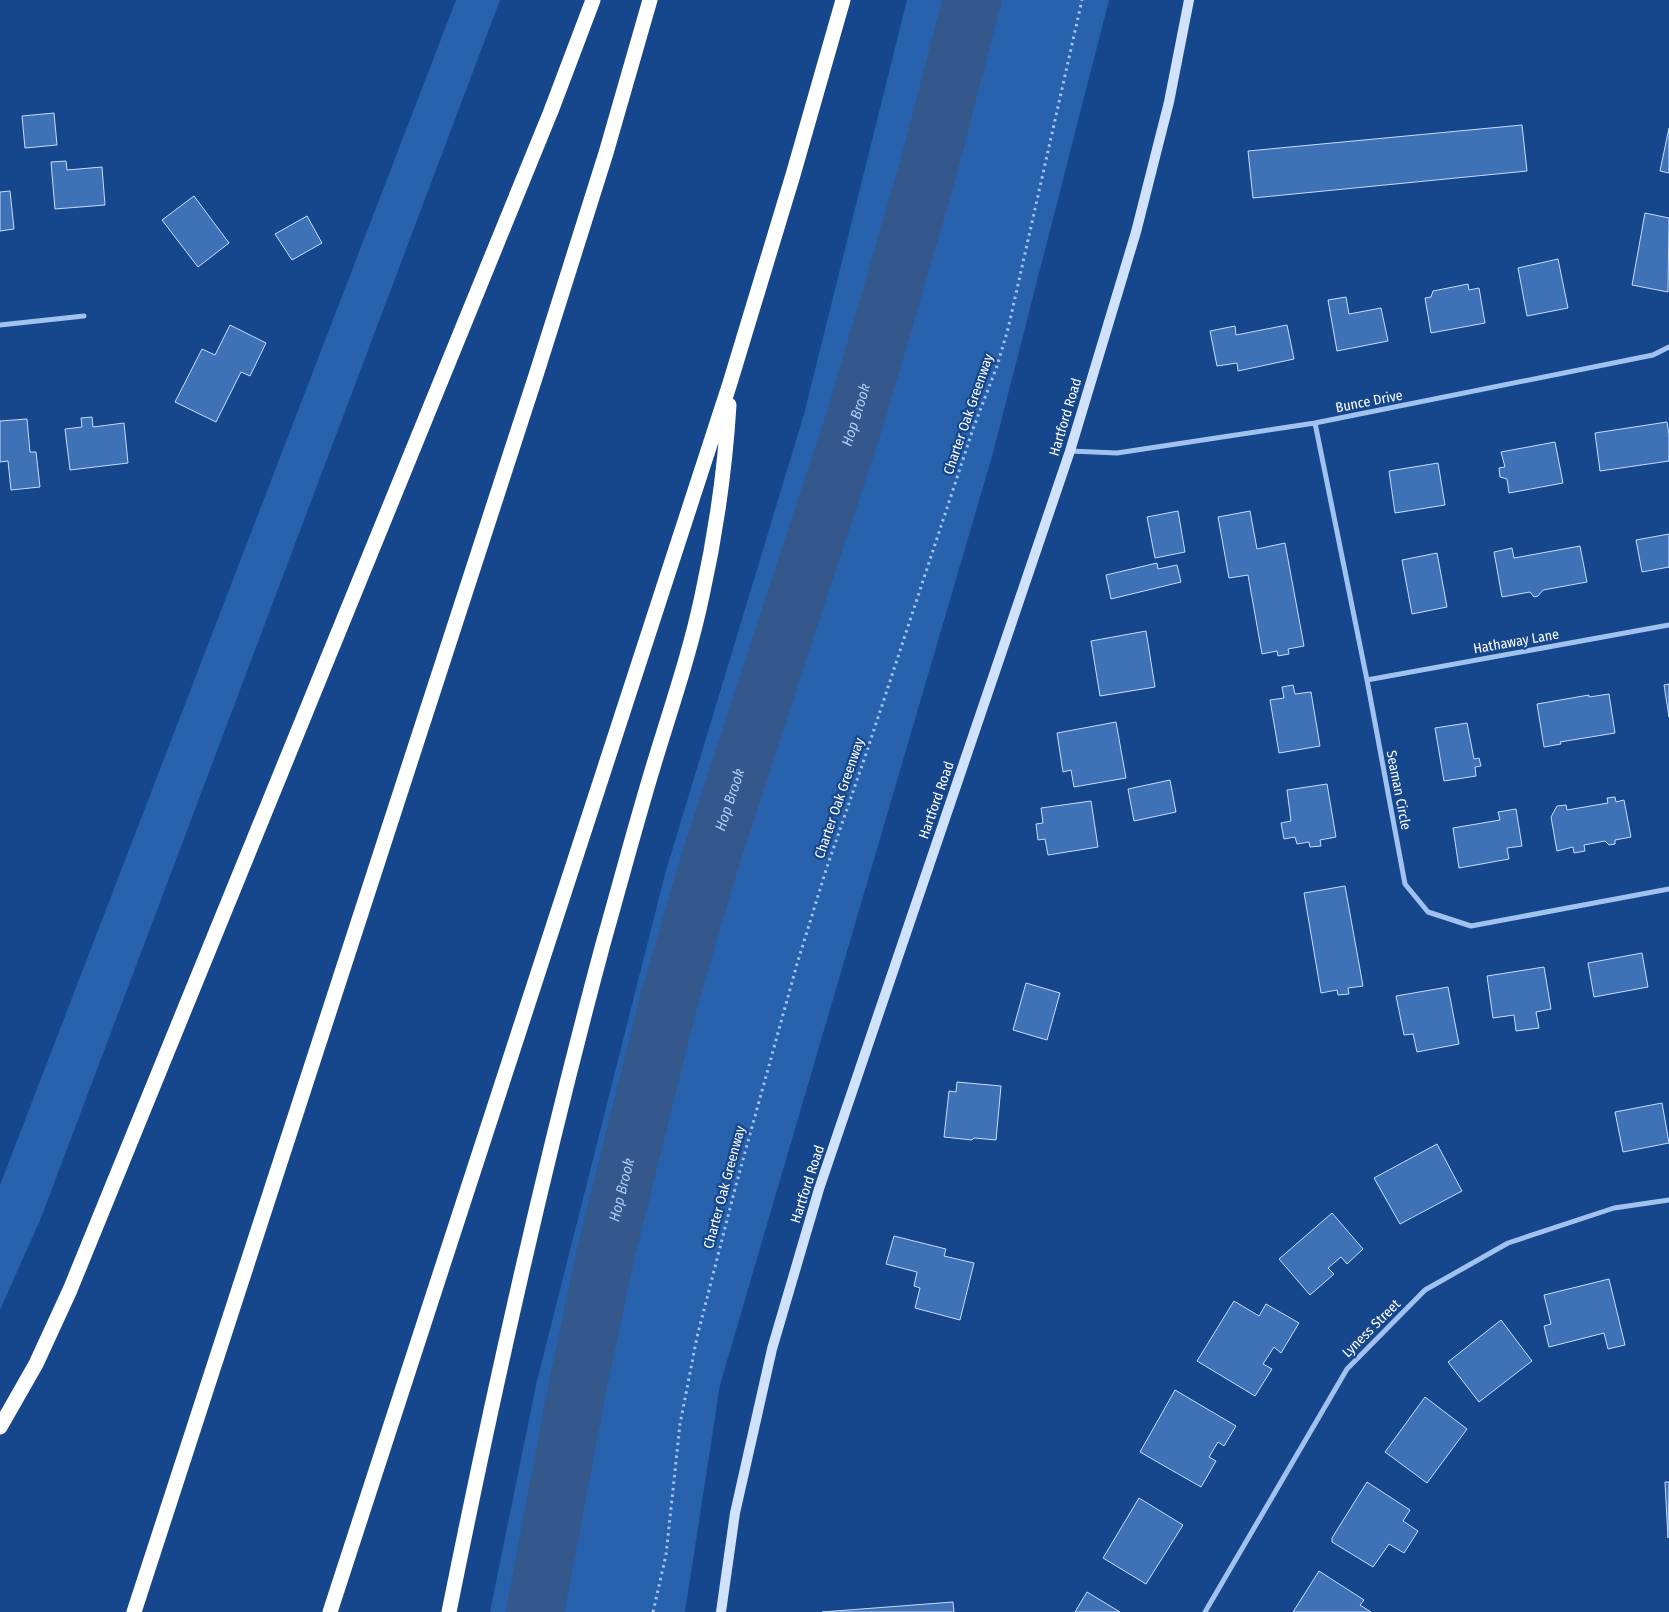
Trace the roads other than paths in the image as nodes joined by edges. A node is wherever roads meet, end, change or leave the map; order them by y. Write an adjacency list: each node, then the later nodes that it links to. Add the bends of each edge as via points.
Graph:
1 (593, 0): 15 (highway, via 544,129 70,1290 36,1364)
2 (650, 0): 16 (highway, via 534,382)
3 (843, 0): 8 (highway)
4 (1189, 0): 10 (main road, Hartford Road, via 1169,102 1136,232)
5 (84, 316): 6 (street)
6 (0, 325)
7 (1669, 347): 9 (street, Bunce Drive, via 1653,355)
8 (730, 383): 17 (highway); 18 (highway, via 721,489 702,596 556,1123)
9 (1315, 423): 10 (street, Bunce Drive, via 1117,453); 12 (street, Seaman Circle)
10 (1070, 451): 19 (main road, Hartford Road, via 818,1189 772,1349 735,1513)
11 (1669, 625): 12 (street, Hathaway Lane)
12 (1367, 680): 13 (street, Seaman Circle, via 1405,884 1428,912 1471,926)
13 (1669, 888)
14 (1669, 1200): 20 (street, Lyness Street, via 1614,1208 1508,1244 1425,1290 1347,1369)
15 (0, 1427)
16 (134, 1612)
17 (330, 1612)
18 (449, 1612)
19 (721, 1612)
20 (1205, 1612)

